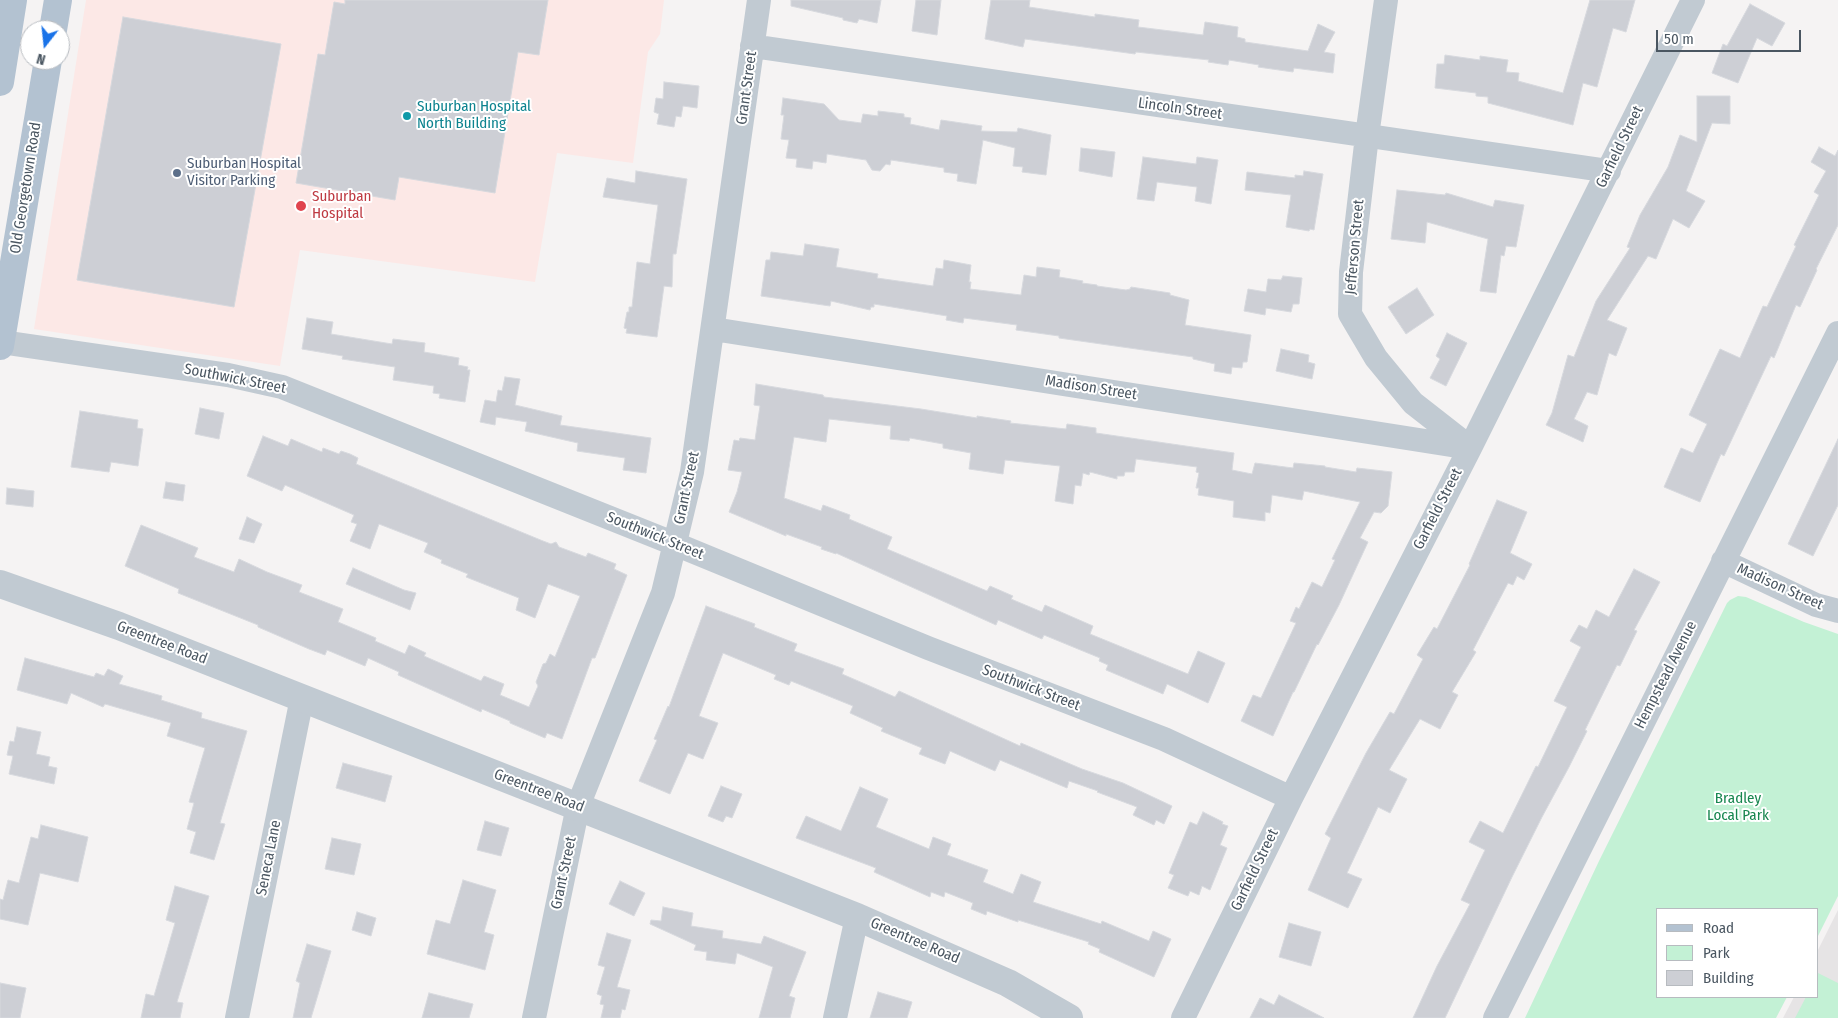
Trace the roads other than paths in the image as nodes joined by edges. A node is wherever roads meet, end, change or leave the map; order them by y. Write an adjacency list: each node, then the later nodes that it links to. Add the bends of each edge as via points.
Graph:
1 (13, 0): 9 (main road)
2 (58, 0): 6 (main road)
3 (759, 0): 7 (street, Grant Street)
4 (1386, 0): 10 (street, Jefferson Street)
5 (1693, 0): 11 (street, Garfield Street)
6 (55, 20)
7 (752, 46): 10 (street, Lincoln Street); 12 (street, Grant Street)
8 (46, 70): 14 (main road, Old Georgetown Road)
9 (0, 82)
10 (1367, 136): 11 (street, Lincoln Street); 16 (street, Jefferson Street, via 1351,272 1350,314 1376,358 1413,403)
11 (1609, 171): 16 (street, Garfield Street)
12 (713, 329): 16 (street, Madison Street); 17 (street, Grant Street, via 692,472)
13 (1838, 333): 18 (street, Hempstead Avenue)
14 (1, 342): 15 (main road, Old Georgetown Road); 17 (street, Southwick Street, via 228,375 282,387)
15 (0, 346)
16 (1470, 448): 22 (street, Garfield Street)
17 (675, 544): 22 (street, Southwick Street, via 928,648 1164,739); 23 (street, Grant Street, via 663,593)
18 (1723, 561): 20 (street, Madison Street, via 1816,605); 30 (street, Hempstead Avenue)
19 (0, 584): 21 (street, Greentree Road, via 119,626)
20 (1838, 611)
21 (302, 698): 23 (street, Greentree Road); 25 (street, Seneca Lane)
22 (1291, 798): 29 (street, Garfield Street)
23 (578, 806): 24 (street, Greentree Road); 26 (street, Grant Street)
24 (857, 917): 27 (street); 28 (street, Greentree Road, via 1008,982)
25 (237, 1018)
26 (534, 1018)
27 (835, 1018)
28 (1069, 1018)
29 (1183, 1018)
30 (1495, 1018)

